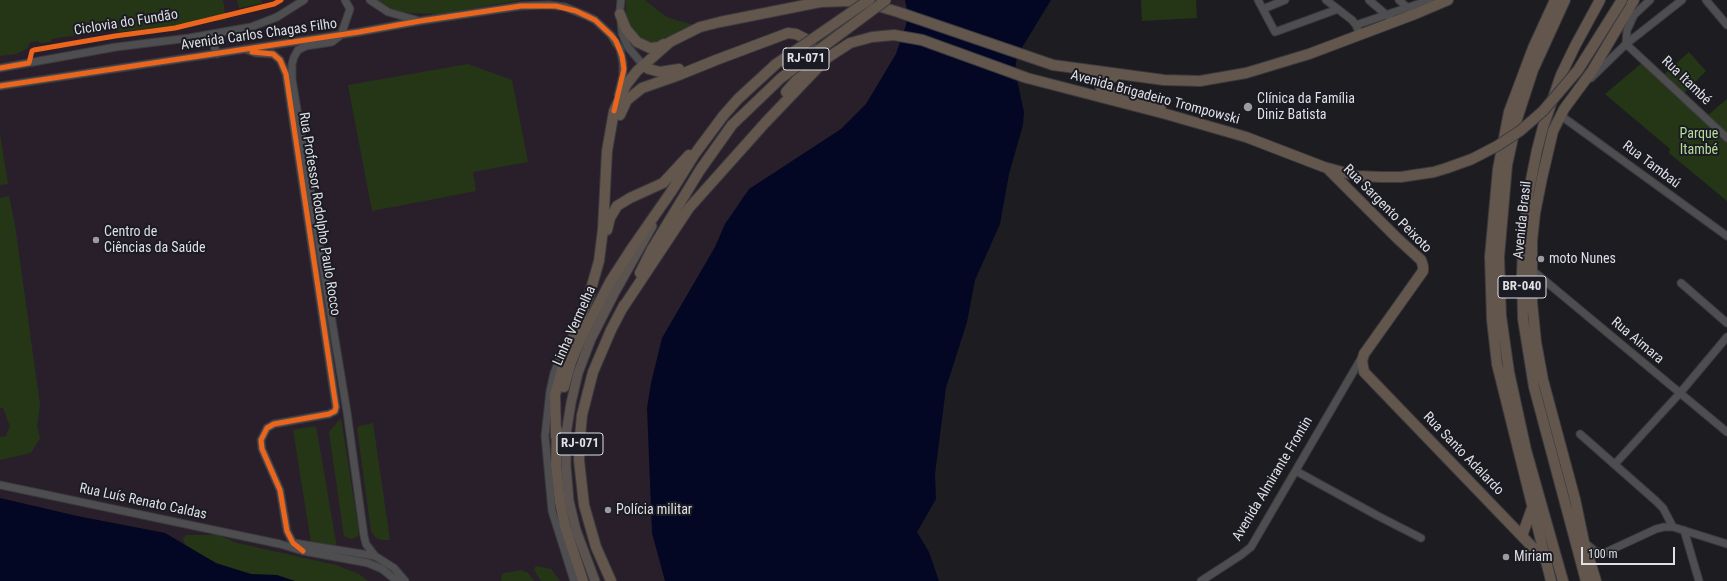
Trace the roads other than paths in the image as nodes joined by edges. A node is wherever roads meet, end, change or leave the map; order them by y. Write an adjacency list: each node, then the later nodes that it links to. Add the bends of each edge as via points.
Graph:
1 (304, 0): 36 (street, Avenida Carlos Chagas Filho, via 264,23)
2 (345, 0): 37 (street, via 350,8)
3 (370, 0): 31 (street, via 388,12)
4 (539, 0): 24 (street, Avenida Carlos Chagas Filho)
5 (621, 0): 28 (street)
6 (869, 0): 53 (highway, Linha Vermelha / RJ-071, bridge, via 776,64 738,99)
7 (886, 0): 63 (highway, RJ-071, bridge, via 781,78 732,125 700,170 652,249)
8 (1258, 0): 25 (street)
9 (1285, 0): 25 (street)
10 (1326, 0): 26 (street)
11 (1370, 0): 30 (street)
12 (1399, 0): 27 (street)
13 (1448, 0): 27 (highway, Avenida Brigadeiro Trompowski)
14 (1550, 0): 32 (highway)
15 (1555, 0): 32 (highway, Avenida Brasil)
16 (1565, 0): 75 (highway, Avenida Brasil / BR-040, via 1533,70 1518,119 1507,165 1499,257 1504,342)
17 (1600, 0): 98 (highway, Avenida Brasil / BR-040, via 1562,75 1542,132 1528,195 1522,275 1523,319 1534,386)
18 (1622, 0): 56 (highway, Avenida Brigadeiro Trompowski, bridge, via 1578,70 1543,111 1497,146 1472,159 1422,174 1357,176)
19 (1634, 0): 48 (highway, Avenida Brasil)
20 (1650, 0): 29 (street)
21 (1682, 0): 35 (street)
22 (1706, 0): 34 (street)
23 (1427, 1): 27 (street)
24 (521, 6): 31 (street, Avenida Carlos Chagas Filho); 49 (street, Avenida Carlos Chagas Filho, via 565,7 595,20 611,34 620,49 624,69)
25 (1263, 9): 26 (street, via 1275,32)
26 (1338, 9): 33 (street)
27 (1412, 11): 30 (highway, Avenida Brigadeiro Trompowski)
28 (620, 14): 39 (highway, via 629,34 642,45 654,48); 44 (street, via 622,33 634,55)
29 (1632, 17): 35 (street, via 1633,28); 40 (street, via 1627,30)
30 (1390, 18): 33 (street); 38 (highway, Avenida Brigadeiro Trompowski)
31 (420, 21): 37 (street, Avenida Carlos Chagas Filho)
32 (1543, 24): 77 (highway, Avenida Brasil, via 1509,112 1498,169 1490,257 1492,320 1497,364)
33 (1356, 25): 38 (street)
34 (1727, 25)
35 (1643, 30): 40 (street)
36 (217, 34): 42 (street, via 214,46); 45 (street, Avenida Carlos Chagas Filho, via 116,47)
37 (341, 35): 41 (street, Avenida Carlos Chagas Filho); 87 (street, Rua Professor Rodolpho Paulo Rocco, via 332,42 306,46 298,50 292,64 292,79 347,412 364,536 366,544)
38 (1360, 35): 46 (highway, Avenida Brigadeiro Trompowski, via 1296,58 1232,76 1200,81)
39 (670, 42): 44 (highway, Avenida Brigadeiro Trompowski); 46 (highway, Avenida Brigadeiro Trompowski, via 710,24 820,2 851,1 898,12 1044,63)
40 (1626, 44): 48 (street); 54 (street, Rua Itambé)
41 (244, 49): 42 (street, Avenida Carlos Chagas Filho); 83 (street, Rua Professor Rodolpho Paulo Rocco, via 273,54 284,67 335,411 274,424 267,428 262,436 262,449 280,490 287,531)
42 (217, 54): 47 (street, Avenida Carlos Chagas Filho)
43 (716, 60): 44 (highway, via 664,73 655,72); 51 (highway, via 788,33 801,36 810,43 813,51 810,62); 55 (highway, via 637,91 624,105)
44 (643, 65): 49 (highway, Avenida Brigadeiro Trompowski, via 626,85)
45 (0, 68)
46 (1138, 76): 52 (highway, via 1105,78 1100,81 1100,86 1104,91 1184,113)
47 (0, 86)
48 (1577, 91): 50 (highway, Avenida Brasil)
49 (614, 111): 55 (highway, Avenida Brigadeiro Trompowski)
50 (1560, 115): 58 (street, Rua Tambaú); 60 (highway, Avenida Brasil, via 1547,152 1536,206)
51 (765, 123): 52 (highway, Avenida Brigadeiro Trompowski, via 827,58 856,41 884,35 907,37 1027,78); 63 (highway, via 689,208)
52 (1200, 124): 56 (highway, Avenida Brigadeiro Trompowski, via 1252,139)
53 (706, 136): 57 (highway, Linha Vermelha / RJ-071); 59 (highway, via 663,183 617,206 610,218)
54 (1727, 138)
55 (609, 141): 59 (highway, Avenida Brigadeiro Trompowski)
56 (1327, 168): 61 (highway, Rua Sargento Peixoto, via 1421,260)
57 (671, 192): 72 (highway, Linha Vermelha / RJ-071, via 632,248 590,318 571,362 561,402); 93 (main road, Linha Vermelha, via 594,332 578,373 571,403 566,441 568,490 576,530)
58 (1727, 236)
59 (599, 261): 64 (highway, Avenida Brigadeiro Trompowski)
60 (1532, 270): 69 (street, Rua Aimara); 82 (highway, Avenida Brasil, via 1534,318 1544,380)
61 (1423, 271): 67 (highway, Avenida Almirante Frontin)
62 (1681, 283): 65 (street)
63 (622, 309): 94 (highway, RJ-071, via 601,350 586,392 579,452 580,482 589,525)
64 (581, 313): 72 (highway, via 556,395); 91 (street, Avenida Brigadeiro Trompowski, via 554,373 545,436 552,511)
65 (1727, 323)
66 (1727, 337): 69 (street)
67 (1363, 365): 68 (street, Avenida Almirante Frontin); 68 (street); 80 (highway, Rua Santo Adalardo)
68 (1353, 374): 74 (street, Avenida Almirante Frontin)
69 (1680, 393): 70 (street, Rua Aimara); 73 (street)
70 (1727, 432)
71 (1580, 434): 73 (street)
72 (556, 439): 92 (highway, Linha Vermelha / RJ-071, via 557,478 562,514)
73 (1615, 464): 78 (street, via 1663,508)
74 (1296, 471): 81 (street); 95 (street, Avenida Almirante Frontin, via 1251,547)
75 (1535, 482): 88 (highway); 97 (highway, Avenida Brasil / BR-040)
76 (0, 485): 84 (street, Rua Luís Renato Caldas)
77 (1532, 508): 80 (highway); 88 (highway, Avenida Brasil)
78 (1673, 527): 79 (street); 82 (street, via 1656,529 1602,554)
79 (1684, 530): 85 (street); 100 (street)
80 (1522, 536): 88 (highway, Rua Santo Adalardo)
81 (1421, 538)
82 (1584, 542): 99 (highway, Avenida Brasil)
83 (293, 543): 84 (street, Rua Luís Renato Caldas); 86 (street); 87 (street, Rua Luís Renato Caldas)
84 (280, 544): 86 (street, Rua Luís Renato Caldas)
85 (1727, 544)
86 (303, 552): 89 (street, Rua Luís Renato Caldas, via 376,566)
87 (375, 556): 90 (street, via 394,568)
88 (1546, 561): 96 (highway, Avenida Brasil)
89 (397, 581)
90 (405, 581)
91 (574, 581)
92 (583, 581)
93 (595, 581)
94 (611, 581)
95 (1200, 581)
96 (1551, 581)
97 (1563, 581)
98 (1586, 581)
99 (1596, 581)
100 (1699, 581)

